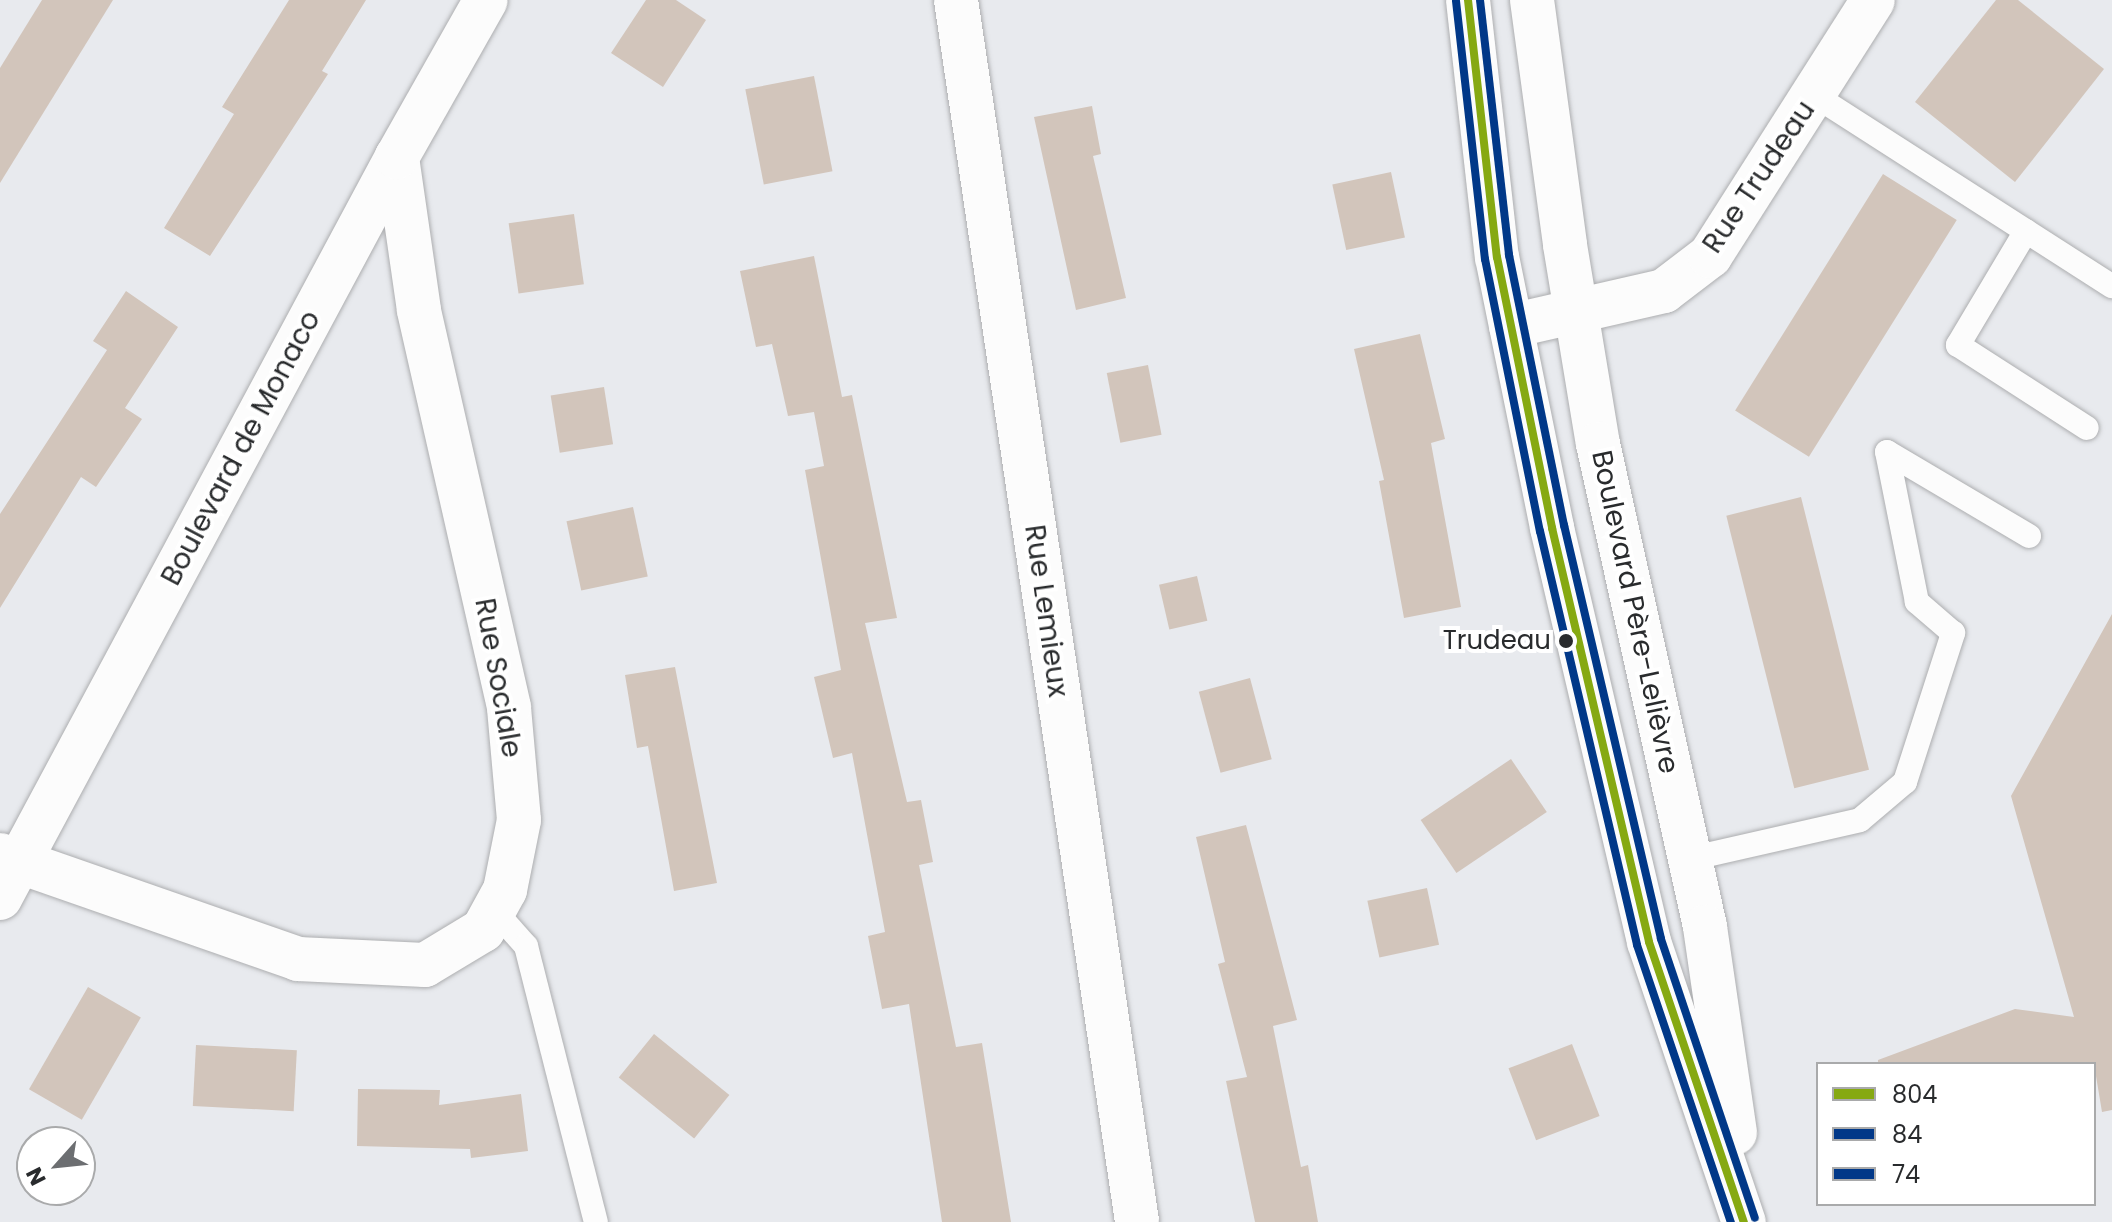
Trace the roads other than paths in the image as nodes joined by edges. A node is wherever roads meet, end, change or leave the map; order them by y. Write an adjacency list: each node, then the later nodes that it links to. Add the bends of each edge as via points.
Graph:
1 (486, 0): 7 (street, Boulevard de Monaco)
2 (956, 0): 18 (street, Rue Lemieux)
3 (1468, 0): 11 (street, Boulevard Père-Lelièvre, via 1497,257)
4 (1532, 0): 10 (street, Boulevard Père-Lelièvre)
5 (1873, 0): 6 (street, Rue Trudeau)
6 (1814, 95): 8 (lane); 10 (street, Rue Trudeau, via 1710,256 1664,291)
7 (397, 157): 15 (street, Boulevard de Monaco); 16 (street, Rue Sociale, via 419,310 509,707 519,820 505,890)
8 (2026, 231): 9 (lane); 12 (lane, via 1958,345)
9 (2112, 286)
10 (1576, 313): 11 (street, Rue Trudeau); 14 (street, Boulevard Père-Lelièvre, via 1598,444)
11 (1511, 326): 19 (street, Boulevard Père-Lelièvre, via 1649,942)
12 (2087, 428)
13 (2029, 536): 14 (lane, via 1887,452 1917,602 1953,633 1905,782 1860,820)
14 (1689, 859): 19 (street, Boulevard Père-Lelièvre, via 1705,927)
15 (6, 873): 16 (street, Rue Sociale, via 298,959 425,965 483,930)
16 (494, 910): 17 (lane, via 526,946)
17 (596, 1222)
18 (1137, 1222)
19 (1746, 1222)

